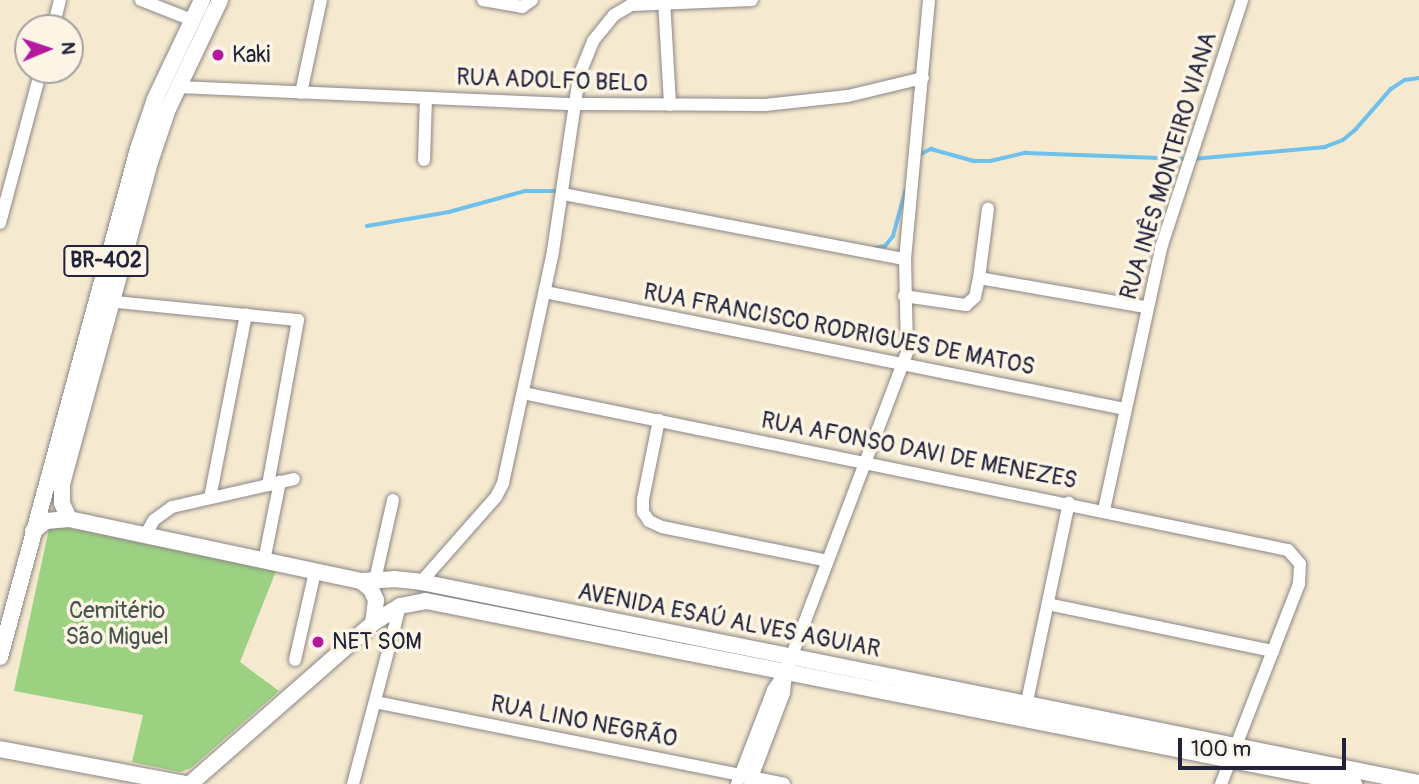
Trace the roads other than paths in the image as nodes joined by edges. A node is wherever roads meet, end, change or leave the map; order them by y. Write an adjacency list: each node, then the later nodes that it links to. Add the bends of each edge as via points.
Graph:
1 (141, 0): 11 (street)
2 (202, 0): 11 (main road, BR-402)
3 (220, 0): 14 (main road, BR-402)
4 (321, 0): 15 (street)
5 (483, 0): 10 (street)
6 (752, 0): 9 (street)
7 (929, 0): 12 (street)
8 (1242, 0): 29 (street, RUA INÊS MONTEIRO VIANA, via 1186,167)
9 (664, 1): 17 (street, via 631,5 606,22 587,51); 18 (street)
10 (529, 3)
11 (192, 20): 20 (main road, BR-402, via 146,121)
12 (923, 78): 18 (street, RUA ADOLFO BELO, via 794,104); 24 (street)
13 (37, 84): 23 (street)
14 (178, 87): 15 (street, RUA ADOLFO BELO); 20 (main road, BR-402)
15 (301, 93): 16 (street, RUA ADOLFO BELO)
16 (426, 98): 17 (street, RUA ADOLFO BELO); 19 (street)
17 (574, 104): 18 (street, RUA ADOLFO BELO); 21 (street)
18 (670, 105)
19 (424, 160)
20 (136, 181): 28 (main road, BR-402)
21 (564, 194): 24 (street); 26 (street)
22 (988, 209): 25 (street)
23 (0, 223)
24 (905, 260): 27 (street)
25 (979, 278): 27 (street, via 975,297 966,305); 29 (street)
26 (545, 292): 31 (street, RUA FRANCISCO RODRIGUES DE MATOS); 32 (street)
27 (904, 296): 31 (street, via 909,336)
28 (103, 301): 30 (street); 42 (main road, BR-402, via 62,484 62,503); 43 (main road, BR-402)
29 (1146, 307): 33 (street, RUA INÊS MONTEIRO VIANA)
30 (246, 315): 37 (street, via 298,320); 38 (street)
31 (903, 366): 33 (street, RUA FRANCISCO RODRIGUES DE MATOS); 35 (street)
32 (523, 393): 34 (street, RUA AFONSO DAVI DE MENEZES); 49 (street, via 509,465 496,497)
33 (1125, 409): 41 (street, RUA INÊS MONTEIRO VIANA)
34 (659, 420): 35 (street, RUA AFONSO DAVI DE MENEZES); 46 (street, via 643,499 643,512 649,520 657,526)
35 (866, 462): 40 (street, RUA AFONSO DAVI DE MENEZES); 46 (street)
36 (294, 479): 37 (street)
37 (274, 484): 38 (street); 45 (street)
38 (210, 498): 44 (street, via 165,511 153,520)
39 (393, 500): 48 (street)
40 (1069, 503): 41 (street, RUA AFONSO DAVI DE MENEZES); 50 (street)
41 (1104, 510): 55 (street, RUA AFONSO DAVI DE MENEZES, via 1280,547 1294,554 1300,564 1299,584)
42 (69, 519): 43 (main road, AVENIDA ESAÚ ALVES AGUIAR, via 46,521); 44 (main road, AVENIDA ESAÚ ALVES AGUIAR)
43 (33, 531): 52 (main road, BR-402)
44 (145, 536): 45 (main road, AVENIDA ESAÚ ALVES AGUIAR)
45 (264, 561): 47 (main road, AVENIDA ESAÚ ALVES AGUIAR)
46 (828, 561): 58 (street)
47 (314, 572): 48 (main road, AVENIDA ESAÚ ALVES AGUIAR); 57 (street)
48 (368, 581): 49 (main road, AVENIDA ESAÚ ALVES AGUIAR); 53 (main road, via 376,600)
49 (421, 582): 51 (main road); 54 (main road, AVENIDA ESAÚ ALVES AGUIAR)
50 (1048, 604): 55 (street); 60 (street)
51 (400, 606): 53 (main road, AVENIDA ESAÚ ALVES AGUIAR); 54 (main road, AVENIDA ESAÚ ALVES AGUIAR, via 434,601); 59 (street)
52 (4, 623): 56 (main road, BR-402)
53 (373, 623): 66 (main road, AVENIDA ESAÚ ALVES AGUIAR)
54 (605, 627): 58 (main road, AVENIDA ESAÚ ALVES AGUIAR)
55 (1273, 651): 62 (street)
56 (0, 657)
57 (295, 660)
58 (789, 664): 60 (main road, AVENIDA ESAÚ ALVES AGUIAR); 64 (street, via 773,690)
59 (375, 702): 64 (street, RUA LINO NEGRÃO); 67 (street)
60 (1024, 711): 62 (main road, AVENIDA ESAÚ ALVES AGUIAR)
61 (0, 749): 63 (main road)
62 (1233, 753): 65 (main road, AVENIDA ESAÚ ALVES AGUIAR); 69 (street); 70 (main road, AVENIDA ESAÚ ALVES AGUIAR)
63 (141, 780): 66 (main road)
64 (745, 780): 68 (street, RUA LINO NEGRÃO)
65 (1419, 783)
66 (187, 784)
67 (354, 784)
68 (784, 784)
69 (1221, 784)
70 (1354, 784)

